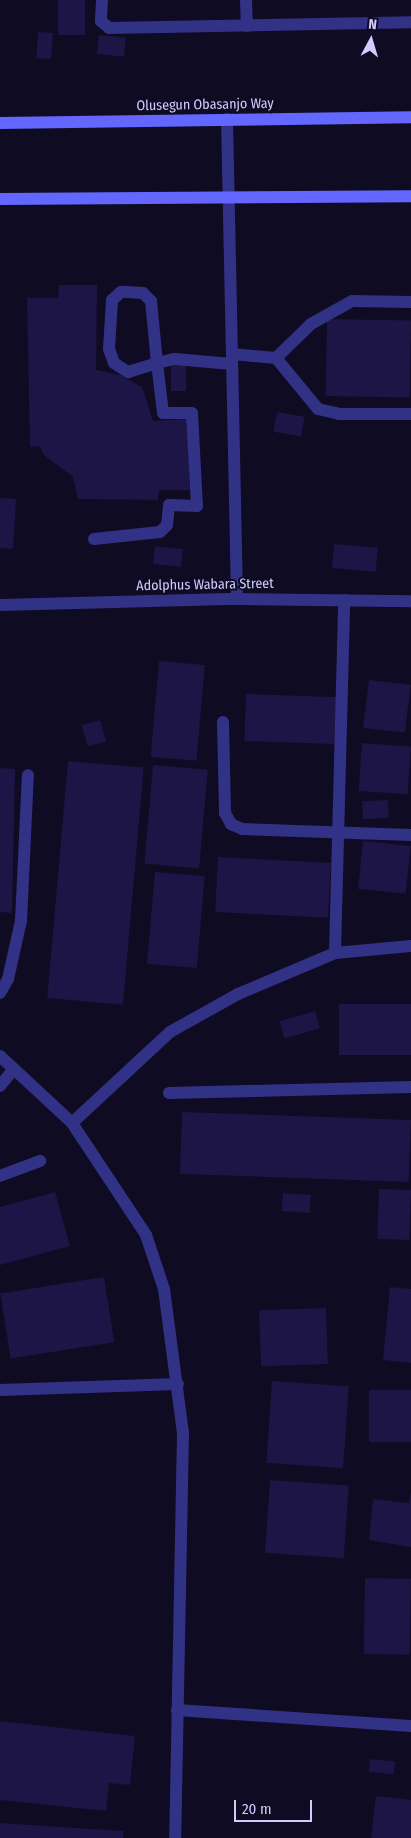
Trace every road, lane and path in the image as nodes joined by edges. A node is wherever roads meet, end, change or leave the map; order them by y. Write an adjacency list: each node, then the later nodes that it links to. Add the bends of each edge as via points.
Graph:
1 (102, 0): 4 (street, via 101,21 109,28)
2 (246, 0): 4 (street)
3 (411, 22): 4 (street)
4 (247, 26)
5 (411, 117): 6 (main road, Olusegun Obasanjo Way)
6 (227, 119): 7 (main road, Olusegun Obasanjo Way); 8 (street)
7 (0, 123)
8 (230, 195): 9 (main road); 10 (main road); 13 (street)
9 (411, 196)
10 (0, 199)
11 (411, 302): 12 (street, via 352,301 311,324)
12 (276, 358): 13 (street); 15 (street, via 318,408 339,414)
13 (232, 359): 14 (street, via 175,359); 17 (street)
14 (157, 363): 14 (street, via 128,372 114,362 109,349 116,295 149,296); 16 (street, via 163,413 192,413 197,506 169,505 167,524 160,532)
15 (411, 414)
16 (94, 539)
17 (237, 599): 18 (street, Adolphus Wabara Street); 20 (street, Adolphus Wabara Street)
18 (344, 600): 19 (street, Adolphus Wabara Street); 23 (street)
19 (411, 601)
20 (0, 605)
21 (223, 722): 23 (street, via 225,813 231,824 242,829)
22 (28, 775): 27 (street, via 21,921 8,979)
23 (338, 833): 24 (street); 26 (street)
24 (411, 835)
25 (411, 946): 26 (street)
26 (335, 954): 33 (street, via 238,994 170,1032)
27 (0, 993)
28 (0, 1056): 29 (street)
29 (14, 1069): 30 (street); 33 (street)
30 (0, 1086)
31 (411, 1087): 32 (street)
32 (169, 1093)
33 (72, 1123): 36 (street, via 146,1235 164,1289)
34 (40, 1161): 35 (street)
35 (0, 1176)
36 (178, 1384): 37 (street); 38 (street, via 183,1433)
37 (0, 1390)
38 (177, 1710): 39 (street); 40 (street)
39 (411, 1726)
40 (174, 1838)

